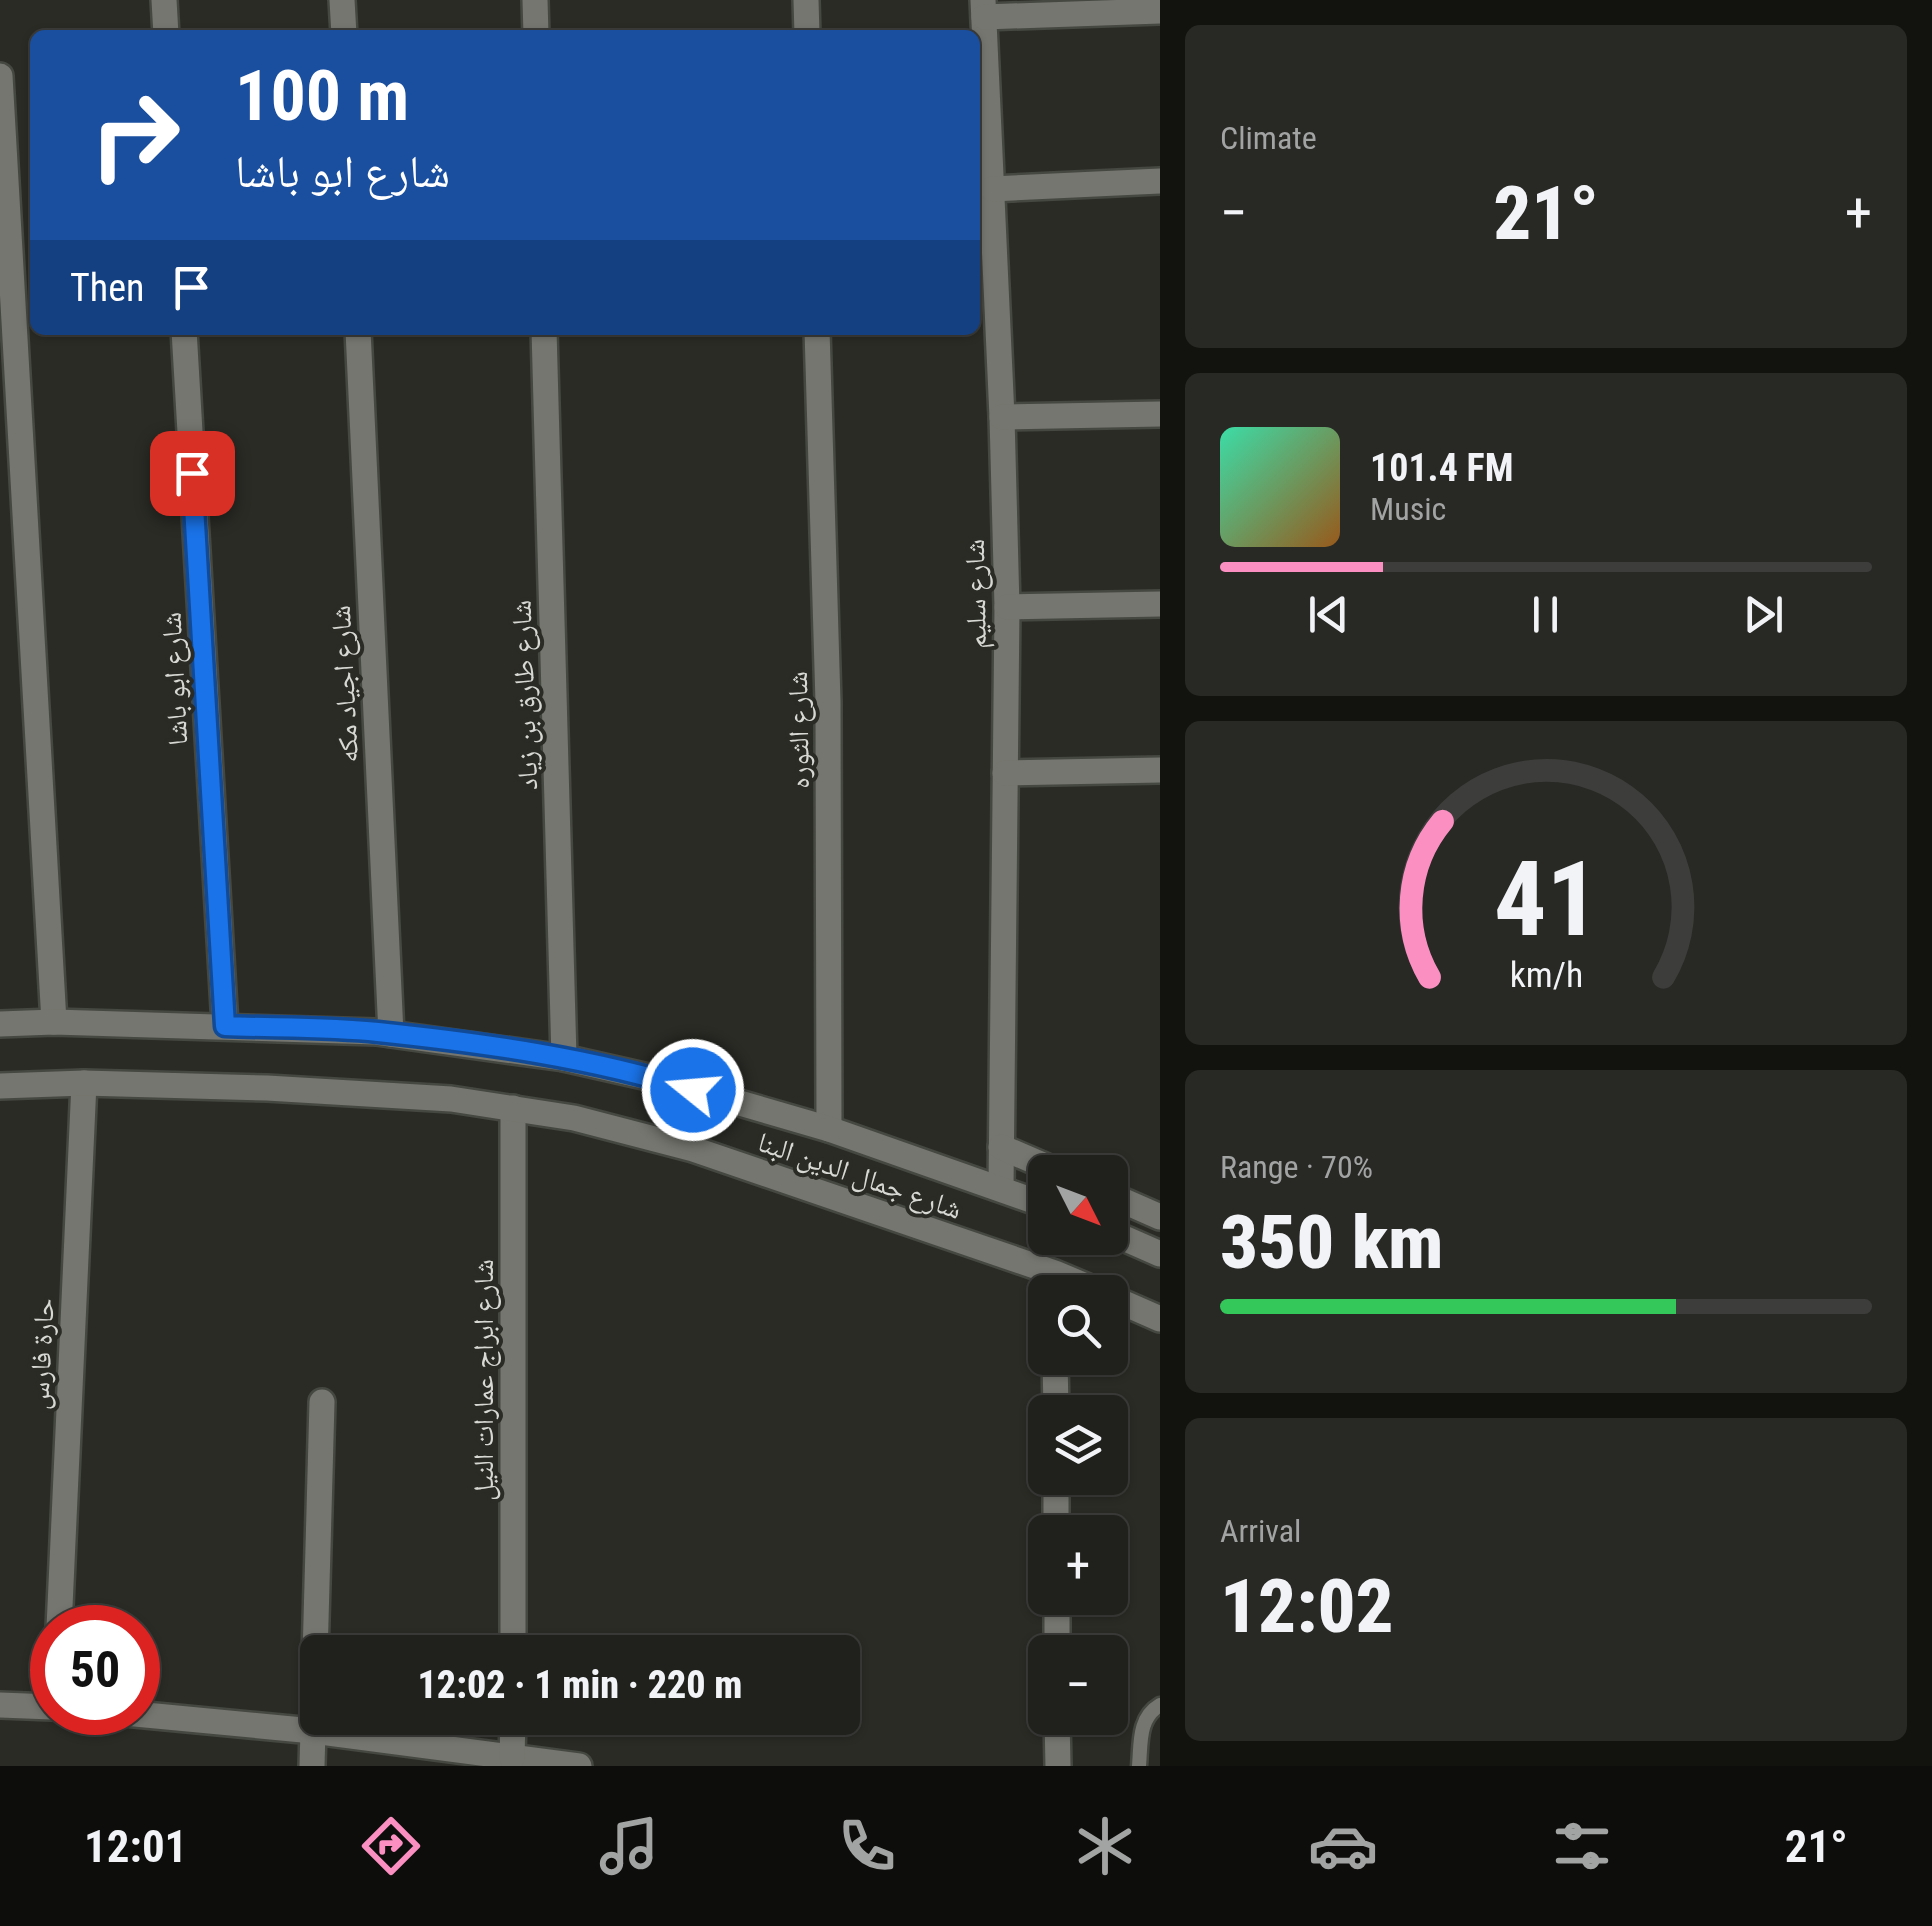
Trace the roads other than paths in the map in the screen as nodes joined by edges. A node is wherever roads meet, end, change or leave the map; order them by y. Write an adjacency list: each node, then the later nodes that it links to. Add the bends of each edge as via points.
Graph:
1 (164, 0): 7 (street)
2 (342, 0): 8 (street)
3 (535, 0): 9 (street)
4 (806, 0): 10 (street)
5 (984, 8): 6 (street); 13 (street, شارع سليم)
6 (1160, 12)
7 (166, 30)
8 (344, 30)
9 (536, 30)
10 (807, 30)
11 (0, 76): 24 (street)
12 (1160, 182): 13 (street)
13 (992, 189): 19 (street, شارع سليم)
14 (184, 335): 26 (street, شارع ابو باشا)
15 (358, 335): 27 (street, شارع اجياد مكه)
16 (544, 335): 28 (street, شارع طارق بن زياد)
17 (816, 335): 32 (street, شارع الثوره, via 828,702)
18 (1160, 414): 19 (street)
19 (1002, 417): 21 (street, شارع سليم)
20 (1160, 604): 21 (street)
21 (1007, 607): 23 (street, شارع سليم)
22 (1160, 770): 23 (street)
23 (1005, 773): 33 (street, شارع سليم)
24 (54, 1022): 25 (street, شارع جمال الدين البنا); 26 (street, شارع جمال الدين البنا)
25 (0, 1024)
26 (225, 1026): 27 (street, شارع جمال الدين البنا)
27 (391, 1034): 28 (street, شارع جمال الدين البنا)
28 (564, 1058): 32 (street, شارع جمال الدين البنا)
29 (84, 1083): 30 (street, شارع جمال الدين البنا); 31 (street, شارع جمال الدين البنا, via 414,1097); 45 (street, حارة فارس)
30 (0, 1086)
31 (513, 1108): 41 (street, شارع جمال الدين البنا, via 693,1149); 47 (street, شارع ابراج عمارات النيل)
32 (829, 1130): 35 (street, شارع جمال الدين البنا)
33 (1001, 1147): 34 (street); 35 (street, شارع سليم)
34 (1028, 1159)
35 (1001, 1188): 36 (street, شارع جمال الدين البنا)
36 (1028, 1198)
37 (1128, 1203): 38 (street)
38 (1160, 1217)
39 (1128, 1240): 40 (street)
40 (1160, 1254)
41 (1036, 1275)
42 (1128, 1305): 43 (street)
43 (1160, 1318)
44 (322, 1402): 46 (street)
45 (60, 1605)
46 (316, 1635)
47 (513, 1635)
48 (1160, 1704): 61 (lane, via 1142,1726)
49 (0, 1705): 50 (street)
50 (30, 1706)
51 (160, 1717): 52 (street)
52 (300, 1731)
53 (313, 1735): 58 (street)
54 (336, 1735): 57 (street)
55 (513, 1735): 57 (street)
56 (1057, 1735): 60 (street)
57 (512, 1758): 59 (street)
58 (312, 1766)
59 (579, 1766)
60 (1058, 1766)
61 (1140, 1766)

